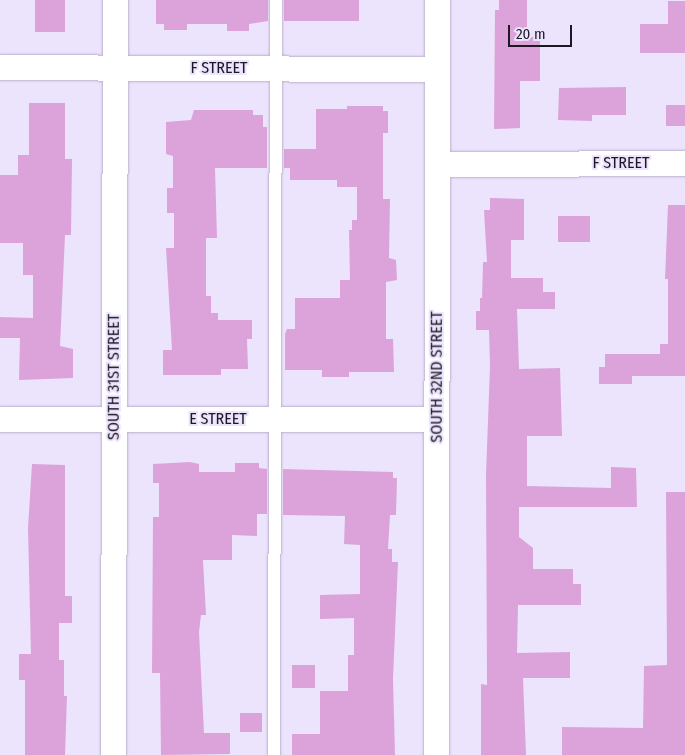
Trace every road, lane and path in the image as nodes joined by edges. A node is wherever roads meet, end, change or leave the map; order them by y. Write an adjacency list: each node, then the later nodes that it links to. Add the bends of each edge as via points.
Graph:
1 (115, 0): 5 (street, SOUTH 31ST STREET)
2 (276, 0): 6 (lane)
3 (437, 0): 7 (street, SOUTH 32ND STREET)
4 (0, 67): 5 (street, F STREET)
5 (115, 68): 6 (street, F STREET); 11 (street, SOUTH 31ST STREET)
6 (276, 68): 7 (street, F STREET); 12 (lane)
7 (437, 69): 9 (street, SOUTH 32ND STREET)
8 (685, 163): 9 (street, F STREET)
9 (438, 164): 13 (street, SOUTH 32ND STREET)
10 (0, 418): 11 (street, E STREET)
11 (113, 418): 12 (street, E STREET); 14 (street, SOUTH 31ST STREET)
12 (274, 418): 13 (street, E STREET); 15 (lane)
13 (436, 418): 16 (street, SOUTH 32ND STREET)
14 (113, 755)
15 (274, 755)
16 (436, 755)

